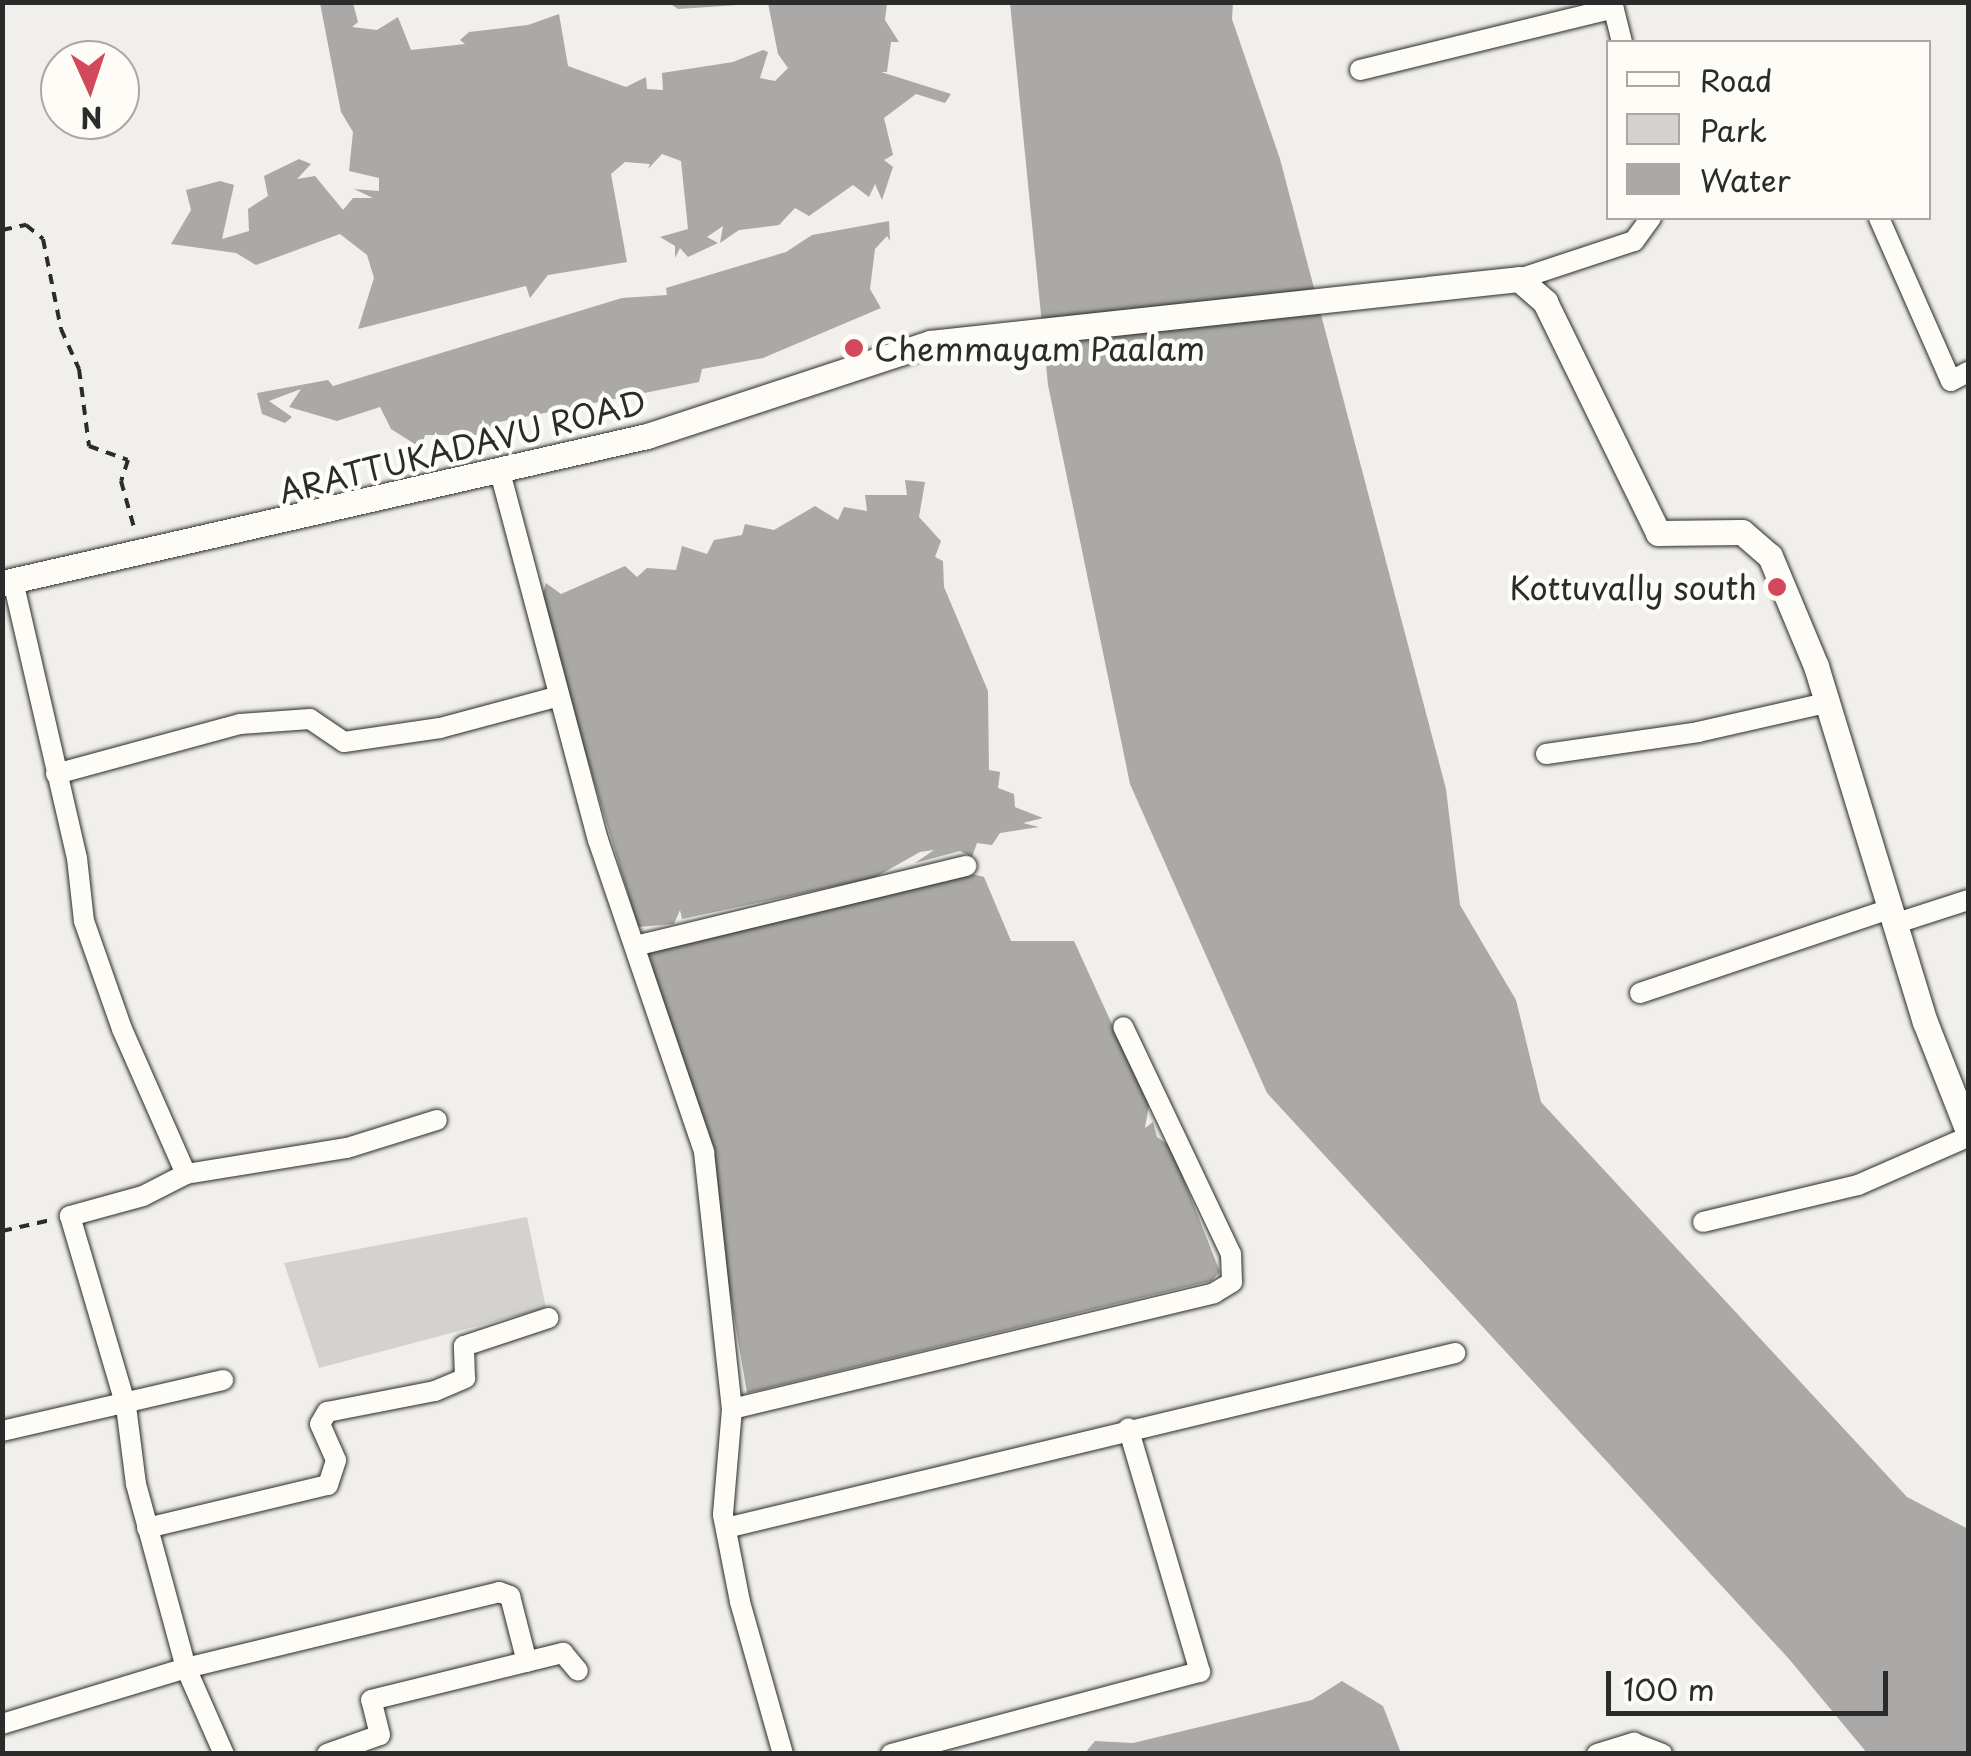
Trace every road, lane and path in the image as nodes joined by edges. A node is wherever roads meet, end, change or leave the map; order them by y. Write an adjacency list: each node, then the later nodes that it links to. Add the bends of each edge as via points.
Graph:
1 (1613, 6): 2 (street); 3 (street)
2 (1622, 40)
3 (1360, 70)
4 (1655, 220): 7 (street, via 1634,241)
5 (1880, 220): 8 (street, via 1951,381)
6 (2, 230): 10 (path, via 26,225 43,240 61,328 79,370 90,446 128,460 121,480)
7 (1520, 279): 9 (main road, ARATTUKADAVU ROAD, via 930,342 647,436); 13 (main road, via 1545,302 1658,534 1742,532 1770,556)
8 (1968, 372)
9 (500, 472): 10 (main road, ARATTUKADAVU ROAD); 12 (street)
10 (142, 555): 11 (main road, ARATTUKADAVU ROAD)
11 (8, 582): 15 (street)
12 (556, 697): 15 (street, via 440,728 344,742 310,719 208,730); 19 (street)
13 (1826, 703): 14 (street, via 1698,732); 18 (main road, via 1862,801)
14 (1546, 754)
15 (56, 774): 24 (street, via 100,971)
16 (966, 866): 19 (street)
17 (1968, 900): 18 (street)
18 (1892, 916): 20 (street); 23 (main road)
19 (635, 946): 32 (street, via 704,1152)
20 (1640, 994)
21 (1123, 1027): 32 (street, via 1230,1254 1232,1282 1214,1293)
22 (437, 1120): 24 (street, via 347,1148)
23 (1968, 1134): 26 (street, via 1858,1185)
24 (186, 1174): 25 (street, via 143,1196)
25 (70, 1216): 27 (path); 31 (street)
26 (1703, 1222)
27 (2, 1231)
28 (548, 1318): 35 (street, via 464,1346 465,1378 450,1385 327,1412 320,1424 336,1460 328,1485)
29 (1455, 1353): 33 (street)
30 (223, 1380): 31 (street)
31 (126, 1406): 34 (street); 35 (street)
32 (732, 1409): 36 (street)
33 (1128, 1428): 36 (street); 44 (street, via 1200,1672)
34 (2, 1431)
35 (147, 1528): 38 (street)
36 (726, 1528): 43 (street)
37 (528, 1662): 38 (street, via 506,1592); 39 (street, via 563,1653); 42 (street, via 371,1700 380,1736)
38 (186, 1668): 40 (street); 41 (street)
39 (578, 1671)
40 (2, 1724)
41 (224, 1754)
42 (328, 1754)
43 (783, 1754)
44 (891, 1754)
45 (1596, 1754): 46 (street, via 1634,1744)
46 (1662, 1754)

